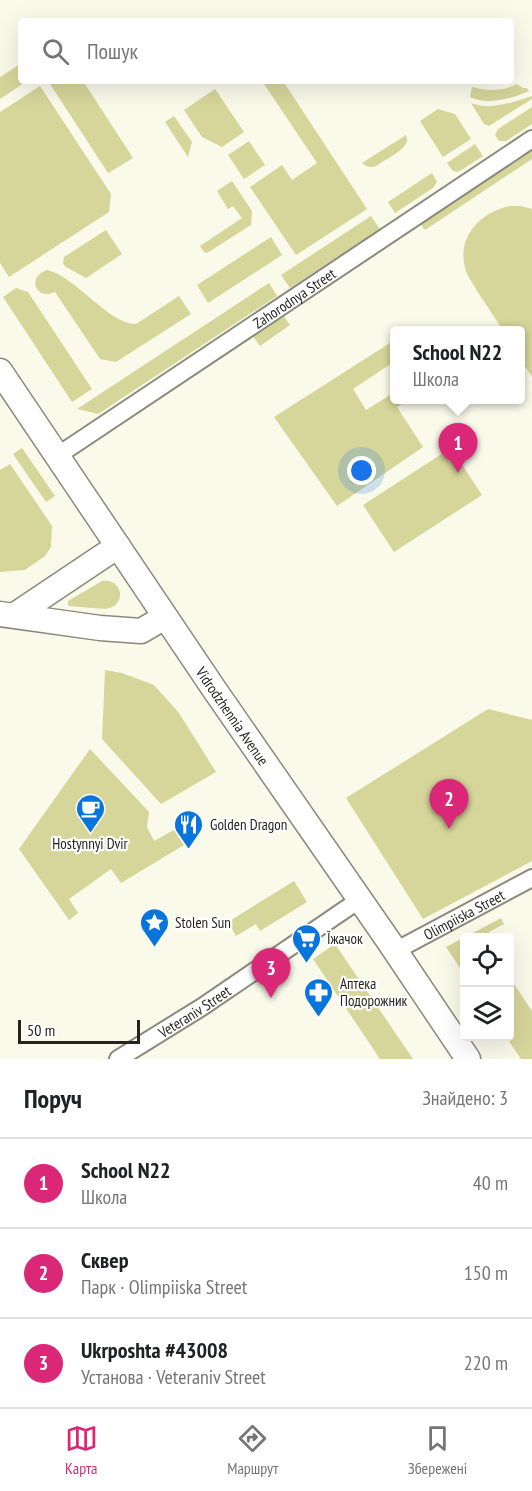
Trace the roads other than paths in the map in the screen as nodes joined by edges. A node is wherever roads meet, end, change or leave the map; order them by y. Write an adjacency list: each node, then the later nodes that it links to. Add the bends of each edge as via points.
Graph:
1 (532, 139): 3 (street, Zahorodnya Street)
2 (0, 371): 3 (main road, Vidrodzhennia Avenue)
3 (57, 456): 4 (main road, Vidrodzhennia Avenue)
4 (118, 546): 5 (main road); 6 (main road, Vidrodzhennia Avenue)
5 (7, 615): 6 (main road, via 141,631)
6 (165, 617): 8 (main road, Vidrodzhennia Avenue)
7 (532, 878): 9 (street, Olimpiiska Street)
8 (359, 900): 9 (main road, Vidrodzhennia Avenue); 10 (street, Veteraniv Street)
9 (395, 951): 11 (main road, Vidrodzhennia Avenue)
10 (118, 1059)
11 (468, 1059)

